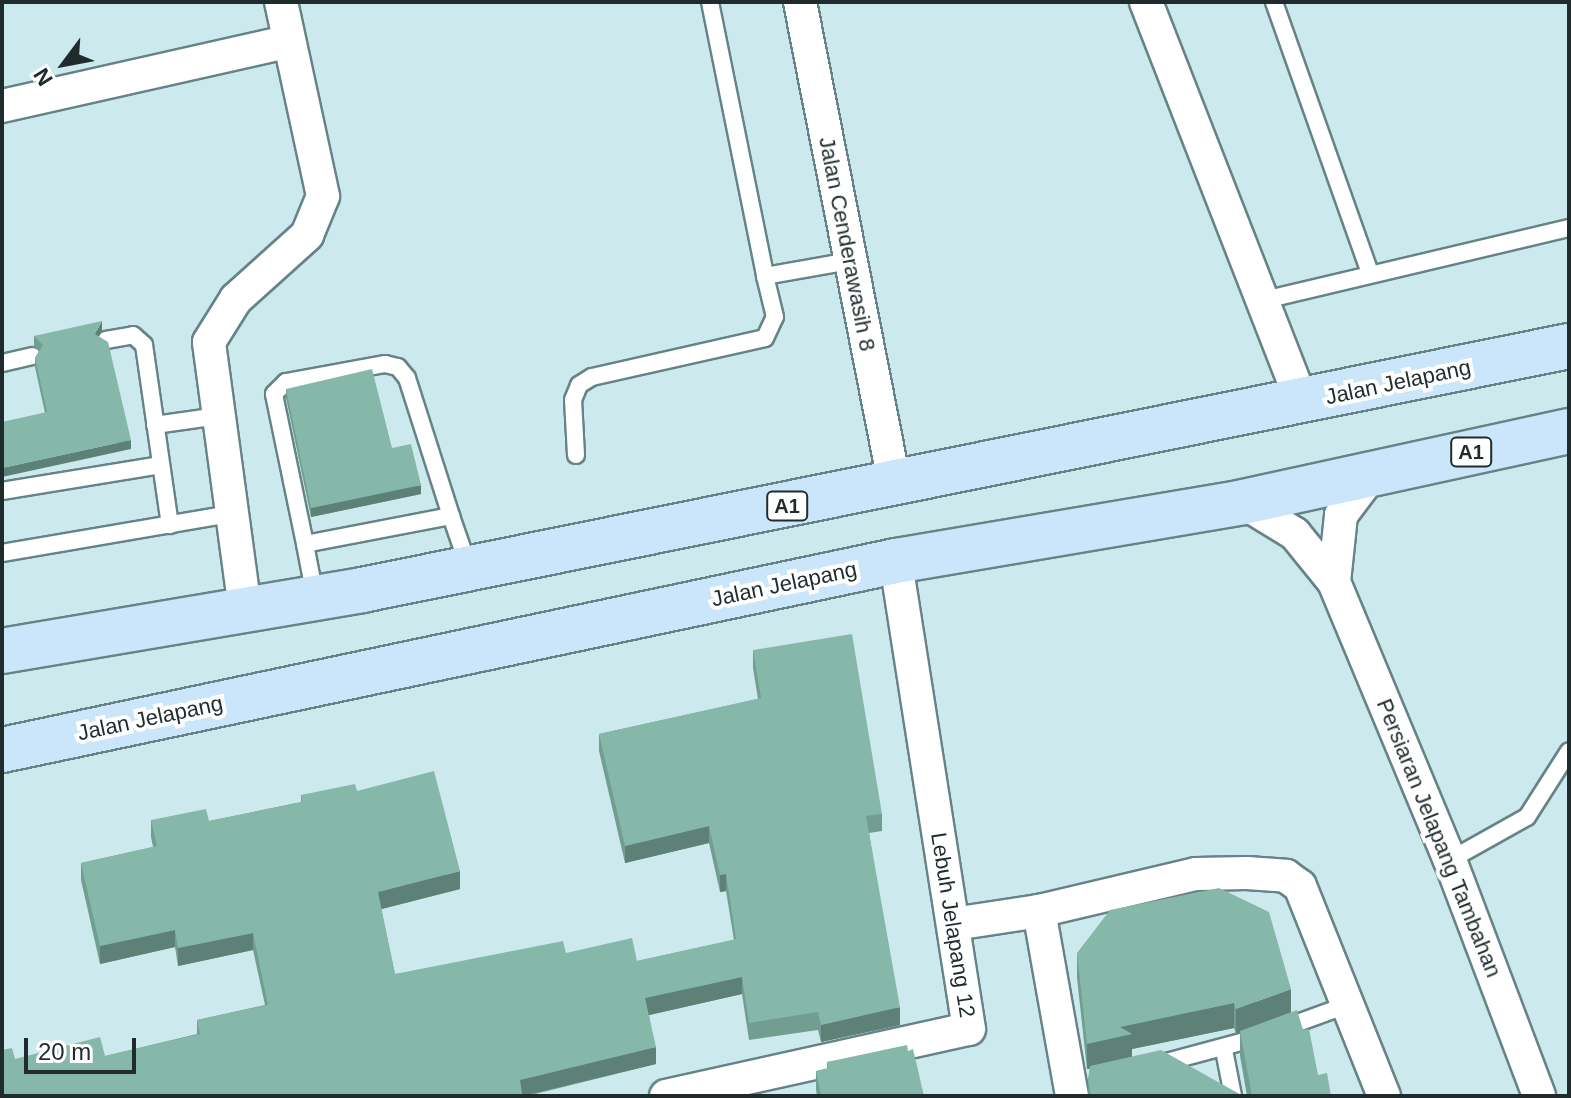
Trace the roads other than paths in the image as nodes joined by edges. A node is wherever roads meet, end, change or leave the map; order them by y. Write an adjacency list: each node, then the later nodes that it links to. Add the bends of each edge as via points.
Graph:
1 (281, 2): 6 (street)
2 (710, 2): 11 (lane)
3 (800, 2): 9 (street, Jalan Cenderawasih 8)
4 (1146, 2): 12 (street)
5 (1274, 2): 10 (lane)
6 (287, 42): 7 (street); 18 (street, via 323,196 307,235 236,299 209,342)
7 (2, 106)
8 (1569, 228): 10 (lane)
9 (850, 261): 11 (lane); 24 (street, Jalan Cenderawasih 8)
10 (1370, 273): 12 (lane)
11 (765, 276): 21 (lane, via 775,317 765,338 592,377 579,385 573,400)
12 (1260, 301): 17 (street)
13 (106, 340): 19 (lane, via 140,338)
14 (1569, 346): 17 (main road, Jalan Jelapang / A1)
15 (32, 356): 16 (lane)
16 (2, 363)
17 (1302, 402): 24 (main road, Jalan Jelapang / A1)
18 (218, 416): 19 (lane); 27 (street)
19 (155, 425): 22 (lane)
20 (1569, 431): 23 (main road, Jalan Jelapang / A1)
21 (576, 455)
22 (161, 465): 25 (lane); 29 (lane)
23 (1372, 474): 26 (main road, Jalan Jelapang / A1); 34 (street, Persiaran Jelapang Tambahan, via 1341,515)
24 (895, 485): 33 (main road, Jalan Jelapang / A1)
25 (2, 491)
26 (1243, 502): 32 (main road, Jalan Jelapang / A1); 34 (street, Persiaran Jelapang Tambahan, via 1295,534)
27 (231, 514): 29 (lane); 36 (street)
28 (451, 516): 30 (lane); 30 (lane, via 407,378 398,367 385,364 286,382 274,394); 33 (lane)
29 (170, 525): 31 (lane)
30 (305, 544): 35 (lane)
31 (2, 553)
32 (896, 561): 38 (main road, Jalan Jelapang / A1); 42 (street, Lebuh Jelapang 12)
33 (469, 569): 35 (main road, Jalan Jelapang / A1)
34 (1334, 582): 40 (street, Persiaran Jelapang Tambahan)
35 (316, 598): 36 (main road, Jalan Jelapang / A1)
36 (245, 609): 37 (main road, Jalan Jelapang / A1)
37 (2, 651)
38 (2, 750)
39 (1569, 751): 40 (lane, via 1527,817)
40 (1450, 860): 50 (street, Persiaran Jelapang Tambahan)
41 (1039, 911): 42 (street); 43 (street, via 1196,874 1286,876 1300,886); 46 (street)
42 (954, 924): 47 (street, Lebuh Jelapang 12, via 969,1029)
43 (1347, 1005): 44 (lane); 49 (street)
44 (1224, 1050): 45 (lane); 48 (lane)
45 (1147, 1067)
46 (1076, 1087)
47 (666, 1096)
48 (1233, 1096)
49 (1384, 1096)
50 (1539, 1096)

